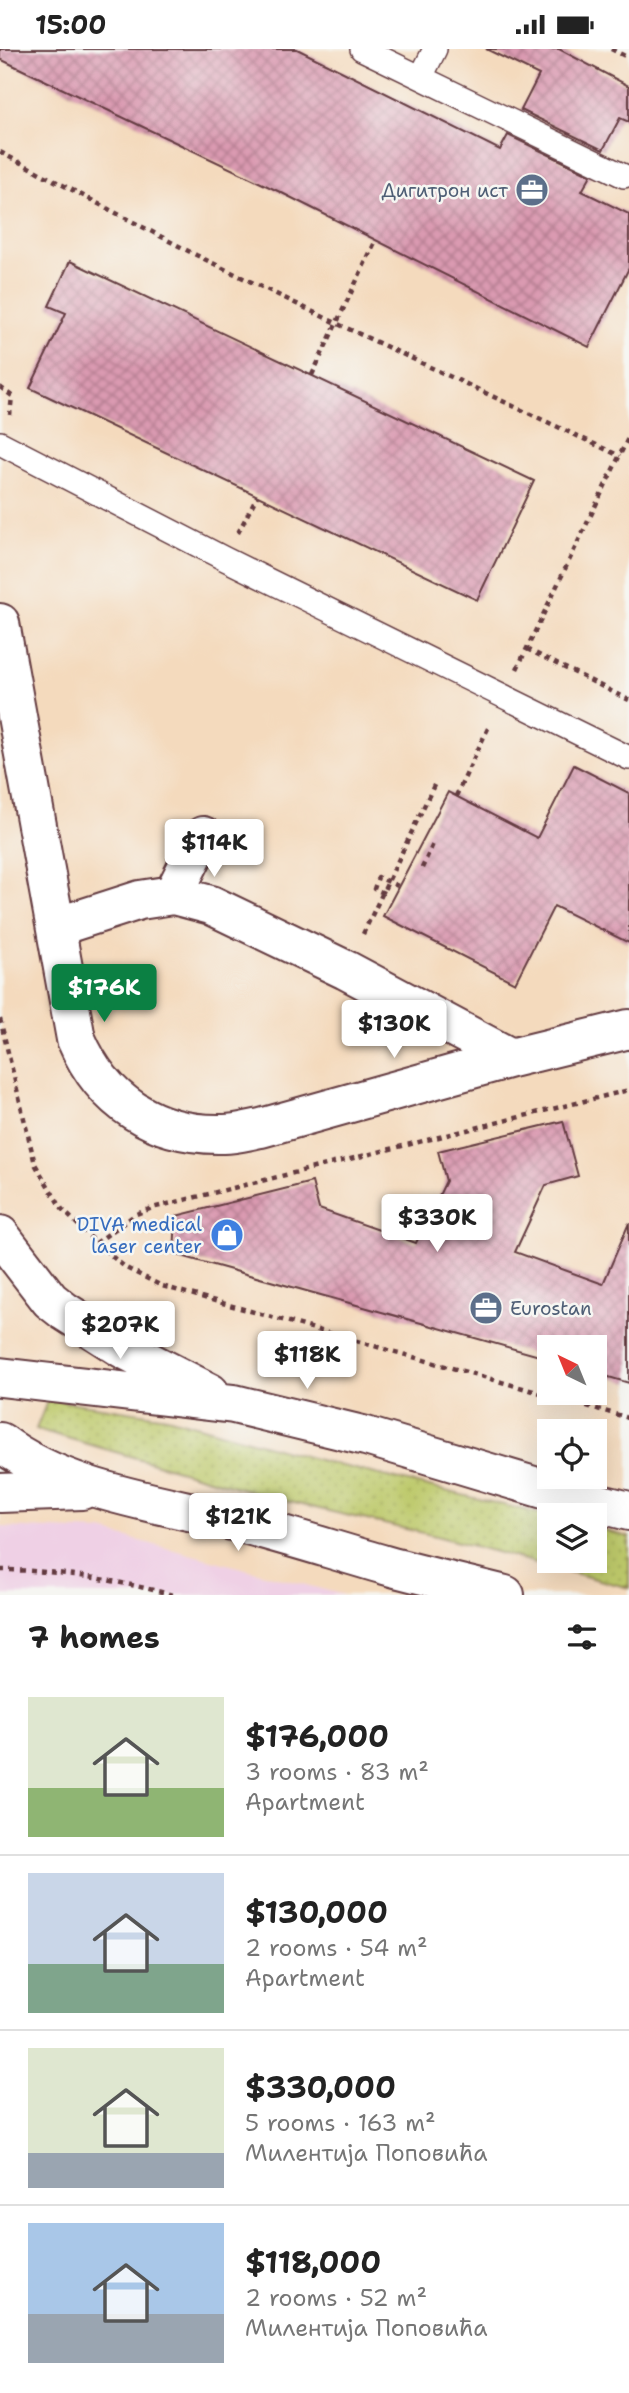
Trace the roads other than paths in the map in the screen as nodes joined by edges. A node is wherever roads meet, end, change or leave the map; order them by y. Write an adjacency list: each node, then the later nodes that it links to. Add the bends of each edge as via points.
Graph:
1 (362, 49): 3 (lane)
2 (435, 49): 3 (lane)
3 (421, 78): 4 (lane)
4 (624, 176)
5 (0, 443): 7 (lane)
6 (0, 623): 10 (street)
7 (629, 758)
8 (203, 835): 9 (street)
9 (173, 895): 10 (street, via 140,900); 12 (street, via 211,905 346,970)
10 (56, 927): 12 (street, via 76,1039 89,1068 123,1104 158,1124 205,1134 261,1128)
11 (629, 1029): 12 (street)
12 (511, 1058)
13 (0, 1235): 15 (street, via 50,1300 64,1311 122,1348)
14 (0, 1377): 15 (street)
15 (234, 1404): 19 (street, via 366,1436)
16 (0, 1442): 17 (street, via 54,1474)
17 (102, 1489): 18 (street); 20 (street)
18 (0, 1493)
19 (629, 1511)
20 (505, 1595)

